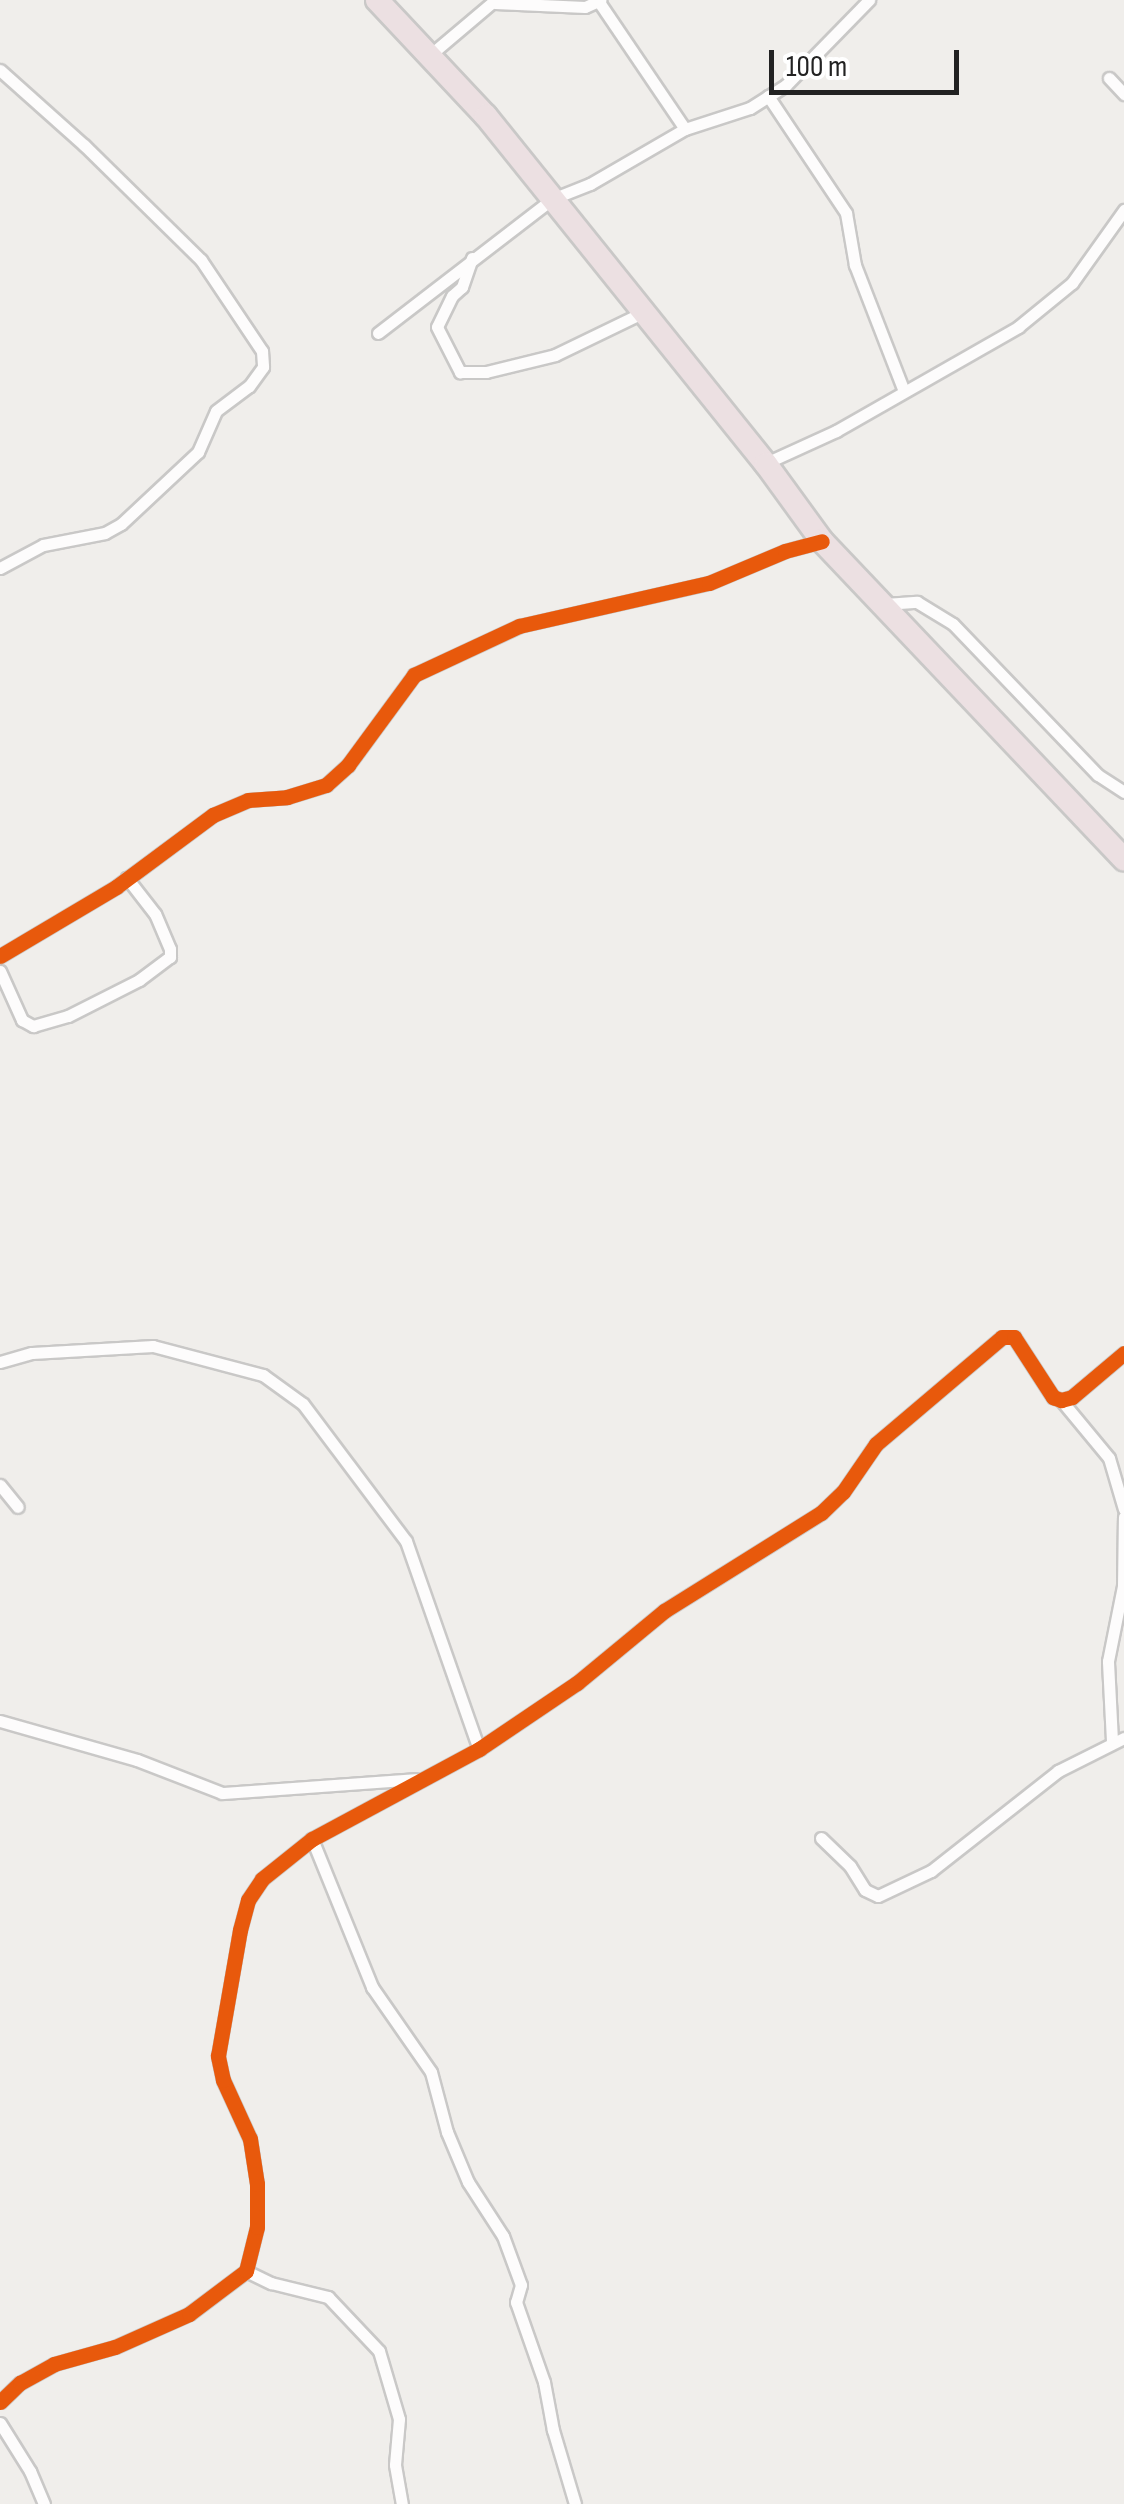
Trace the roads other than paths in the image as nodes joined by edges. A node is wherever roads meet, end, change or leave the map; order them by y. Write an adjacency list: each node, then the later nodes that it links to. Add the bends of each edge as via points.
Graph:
1 (377, 0): 5 (highway)
2 (869, 0): 9 (street)
3 (600, 1): 4 (street, via 572,7); 10 (street)
4 (495, 2): 5 (street)
5 (430, 55): 11 (highway)
6 (0, 70): 19 (street, via 201,260 262,351 263,367 216,411 198,452 121,524 43,545)
7 (1109, 78): 8 (street)
8 (1124, 94)
9 (768, 96): 10 (street); 16 (street, via 846,212 855,265)
10 (686, 129): 11 (street)
11 (552, 199): 13 (street); 14 (highway)
12 (1124, 210): 16 (street, via 1072,282 1018,326)
13 (472, 258): 14 (street, via 438,327 460,372 555,356); 15 (street)
14 (642, 313): 17 (highway)
15 (378, 334)
16 (904, 390): 17 (street)
17 (766, 464): 18 (highway)
18 (822, 540): 20 (highway); 23 (street, via 709,583 519,626 414,675 348,765 326,784 236,804)
19 (0, 568)
20 (885, 604): 21 (street, via 916,602 953,624 1098,776); 22 (highway)
21 (1124, 792)
22 (1124, 859)
23 (127, 878): 24 (street); 25 (street, via 155,914 170,950 170,957 139,980 33,1026 22,1020)
24 (0, 956)
25 (0, 972)
26 (1124, 1353): 28 (street)
27 (0, 1362): 36 (street, via 32,1353 153,1346 263,1375 303,1404 406,1541)
28 (1061, 1400): 31 (street, via 1109,1458); 36 (street, via 1014,1337 1002,1337 876,1444 820,1513 664,1611 577,1683)
29 (0, 1485): 30 (street)
30 (18, 1507)
31 (1124, 1509)
32 (1124, 1517): 33 (street)
33 (1121, 1607): 35 (street, via 1108,1661)
34 (0, 1722): 37 (street, via 222,1792)
35 (1118, 1740): 39 (street, via 1058,1771 930,1872 878,1896 865,1890)
36 (478, 1748): 37 (street)
37 (419, 1778): 38 (street)
38 (312, 1838): 40 (street, via 248,1900 220,2042 222,2080 250,2139 257,2184); 45 (street, via 372,1986 425,2060 468,2182 503,2236)
39 (821, 1838)
40 (246, 2271): 41 (street, via 188,2314 115,2347 54,2364); 44 (street, via 328,2296 379,2351 399,2420 395,2464)
41 (1, 2398)
42 (0, 2424): 43 (street)
43 (44, 2504)
44 (402, 2504)
45 (576, 2504)

